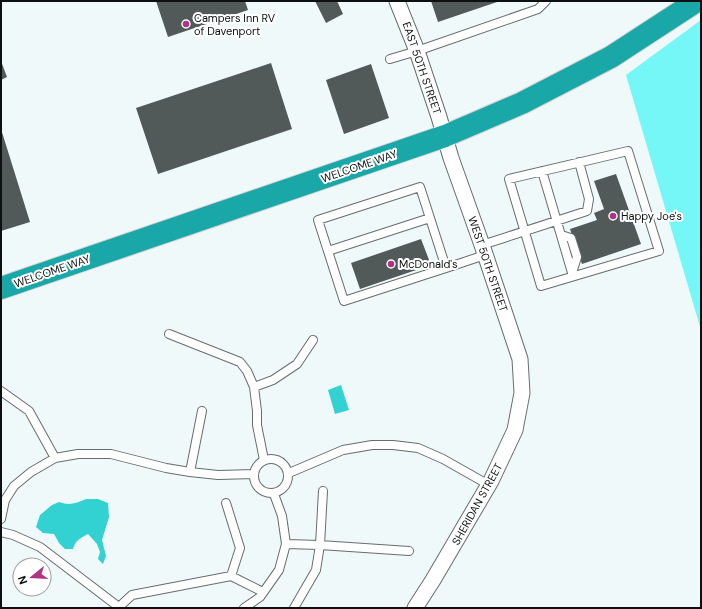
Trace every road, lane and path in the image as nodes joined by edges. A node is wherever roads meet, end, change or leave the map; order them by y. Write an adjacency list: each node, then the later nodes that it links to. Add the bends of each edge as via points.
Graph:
1 (397, 1): 4 (street, EAST 50TH STREET)
2 (546, 1): 4 (lane, via 538,9)
3 (697, 1): 6 (highway, WELCOME WAY, via 611,57 522,103)
4 (417, 51): 5 (lane); 6 (street, EAST 50TH STREET)
5 (390, 59)
6 (445, 136): 12 (street, WEST 50TH STREET); 16 (highway, WELCOME WAY)
7 (579, 162): 8 (lane); 10 (lane, via 589,199 587,211); 15 (lane, via 628,150 658,251)
8 (542, 171): 10 (lane); 11 (lane, via 509,179)
9 (430, 218): 13 (lane); 13 (lane, via 420,187 318,220); 14 (lane)
10 (556, 221): 11 (lane); 15 (lane)
11 (524, 232): 12 (lane); 15 (lane, via 541,286)
12 (483, 250): 14 (lane); 21 (street, WEST 50TH STREET, via 520,359)
13 (328, 251): 14 (lane, via 344,301)
14 (446, 268)
15 (573, 275)
16 (1, 288)
17 (169, 334): 19 (lane, via 240,362)
18 (313, 340): 19 (lane, via 297,364 273,380)
19 (254, 388): 24 (lane, via 257,425)
20 (1, 391): 23 (lane, via 29,411)
21 (522, 393): 28 (street, SHERIDAN STREET, via 515,430)
22 (202, 411): 25 (lane)
23 (56, 458): 25 (lane, via 78,454 111,454); 32 (lane, via 31,472 14,486 5,500)
24 (264, 460): 26 (lane, via 279,460 284,463); 27 (lane)
25 (190, 472): 27 (lane)
26 (288, 473): 28 (lane, via 343,450 393,444 418,448); 30 (lane, via 287,484 280,492)
27 (254, 474): 30 (lane, via 259,489)
28 (489, 485): 42 (street, SHERIDAN STREET)
29 (322, 491): 35 (lane)
30 (274, 494): 34 (lane, via 282,516)
31 (226, 503): 37 (lane, via 240,548)
32 (1, 519)
33 (1, 532): 39 (lane, via 40,547)
34 (286, 544): 35 (lane); 38 (lane, via 279,570)
35 (320, 545): 36 (lane); 41 (lane, via 316,570)
36 (409, 551)
37 (231, 576): 38 (lane); 39 (lane, via 132,595)
38 (263, 592): 40 (lane)
39 (119, 608)
40 (244, 608)
41 (294, 608)
42 (415, 608)

